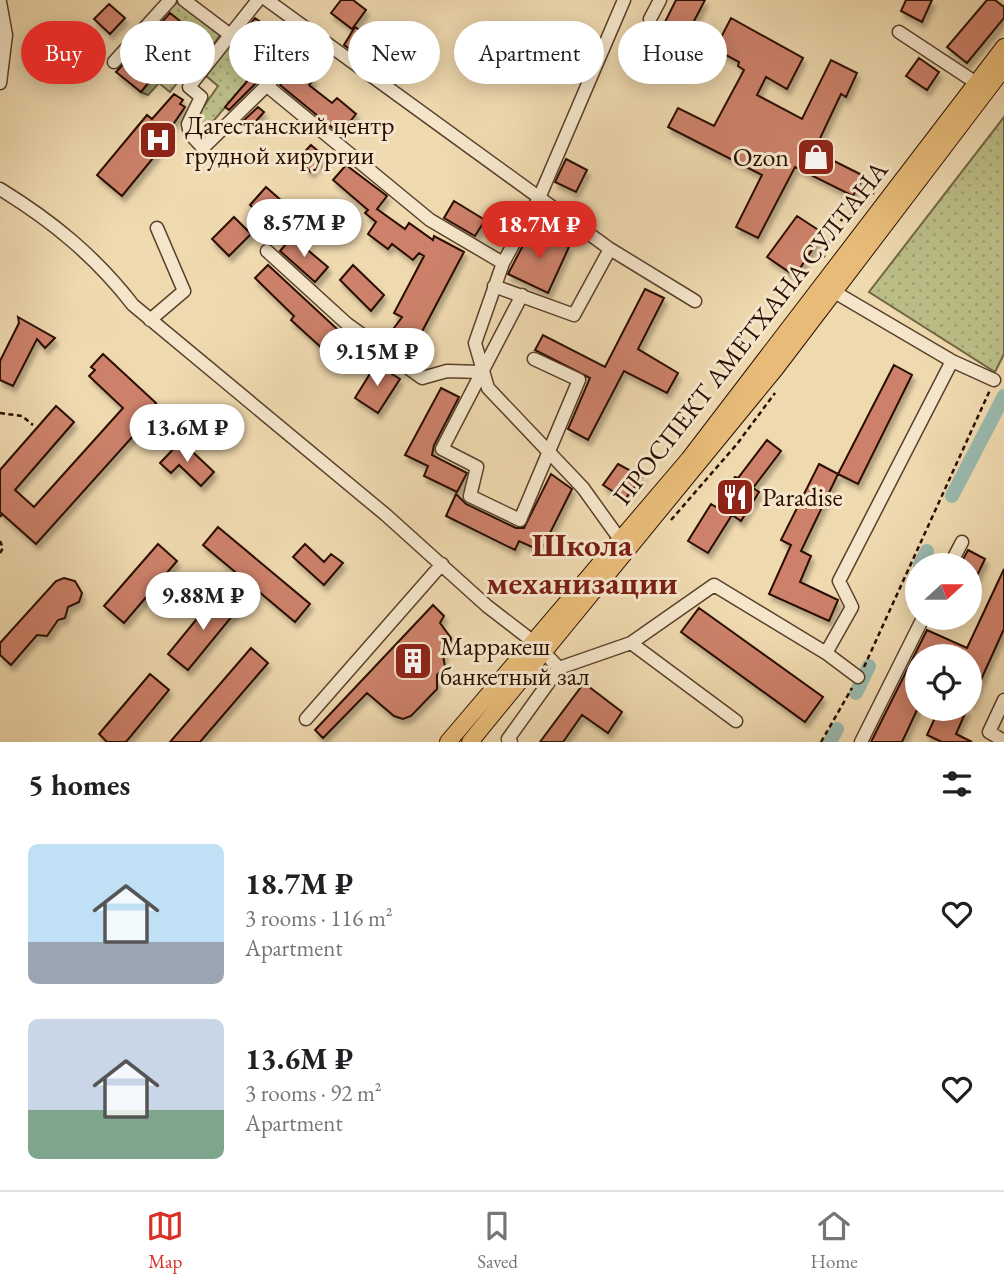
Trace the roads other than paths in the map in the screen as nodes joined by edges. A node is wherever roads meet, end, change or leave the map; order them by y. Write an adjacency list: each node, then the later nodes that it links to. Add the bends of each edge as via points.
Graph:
1 (170, 0): 15 (street)
2 (184, 0): 12 (street)
3 (258, 0): 9 (street)
4 (268, 0): 10 (street)
5 (624, 0): 21 (street)
6 (660, 0): 8 (street)
7 (0, 2): 17 (street, via 6,35)
8 (650, 19)
9 (240, 21)
10 (295, 21)
11 (899, 32): 19 (street)
12 (229, 34): 18 (street, via 189,88 201,97 188,124 190,134 203,148)
13 (1004, 47): 19 (main road, ПРОСПЕКТ АМЕТХАНА СУЛТАНА)
14 (334, 50): 21 (street)
15 (114, 62)
16 (1004, 68): 19 (main road)
17 (0, 83)
18 (266, 85): 25 (street, via 430,220)
19 (982, 87): 26 (main road, ПРОСПЕКТ АМЕТХАНА СУЛТАНА); 28 (main road)
20 (0, 189): 31 (street, via 69,236)
21 (538, 198): 23 (street); 25 (street)
22 (157, 228): 31 (street, via 184,291)
23 (610, 249): 29 (street, via 574,315); 30 (street)
24 (267, 251): 34 (street, via 346,323 422,378 447,371)
25 (503, 263): 27 (street)
26 (820, 283): 28 (street); 38 (main road, ПРОСПЕКТ АМЕТХАНА СУЛТАНА)
27 (494, 285): 29 (street); 34 (street, via 475,343)
28 (834, 293): 33 (street); 38 (main road)
29 (522, 295): 34 (street)
30 (695, 301)
31 (150, 320): 40 (street)
32 (534, 359): 36 (street, via 579,380)
33 (952, 361): 35 (street); 44 (street, via 839,581 852,607)
34 (481, 373): 36 (street, via 488,388); 36 (street, via 442,449 477,467 470,496 520,520)
35 (994, 380)
36 (549, 453): 38 (street, via 583,488)
37 (962, 542): 39 (street)
38 (624, 545): 43 (main road, ПРОСПЕКТ АМЕТХАНА СУЛТАНА)
39 (956, 553)
40 (442, 564): 43 (street); 48 (street)
41 (917, 630): 54 (street)
42 (631, 643): 44 (street, via 714,585); 45 (street); 49 (street)
43 (540, 648): 45 (street); 51 (main road, ПРОСПЕКТ АМЕТХАНА СУЛТАНА); 52 (main road)
44 (826, 653): 46 (street)
45 (559, 668): 53 (street, via 508,739)
46 (858, 677)
47 (1004, 700): 50 (street, via 989,732)
48 (306, 719)
49 (736, 721)
50 (1004, 741)
51 (448, 742)
52 (470, 742)
53 (511, 742)
54 (861, 742)

